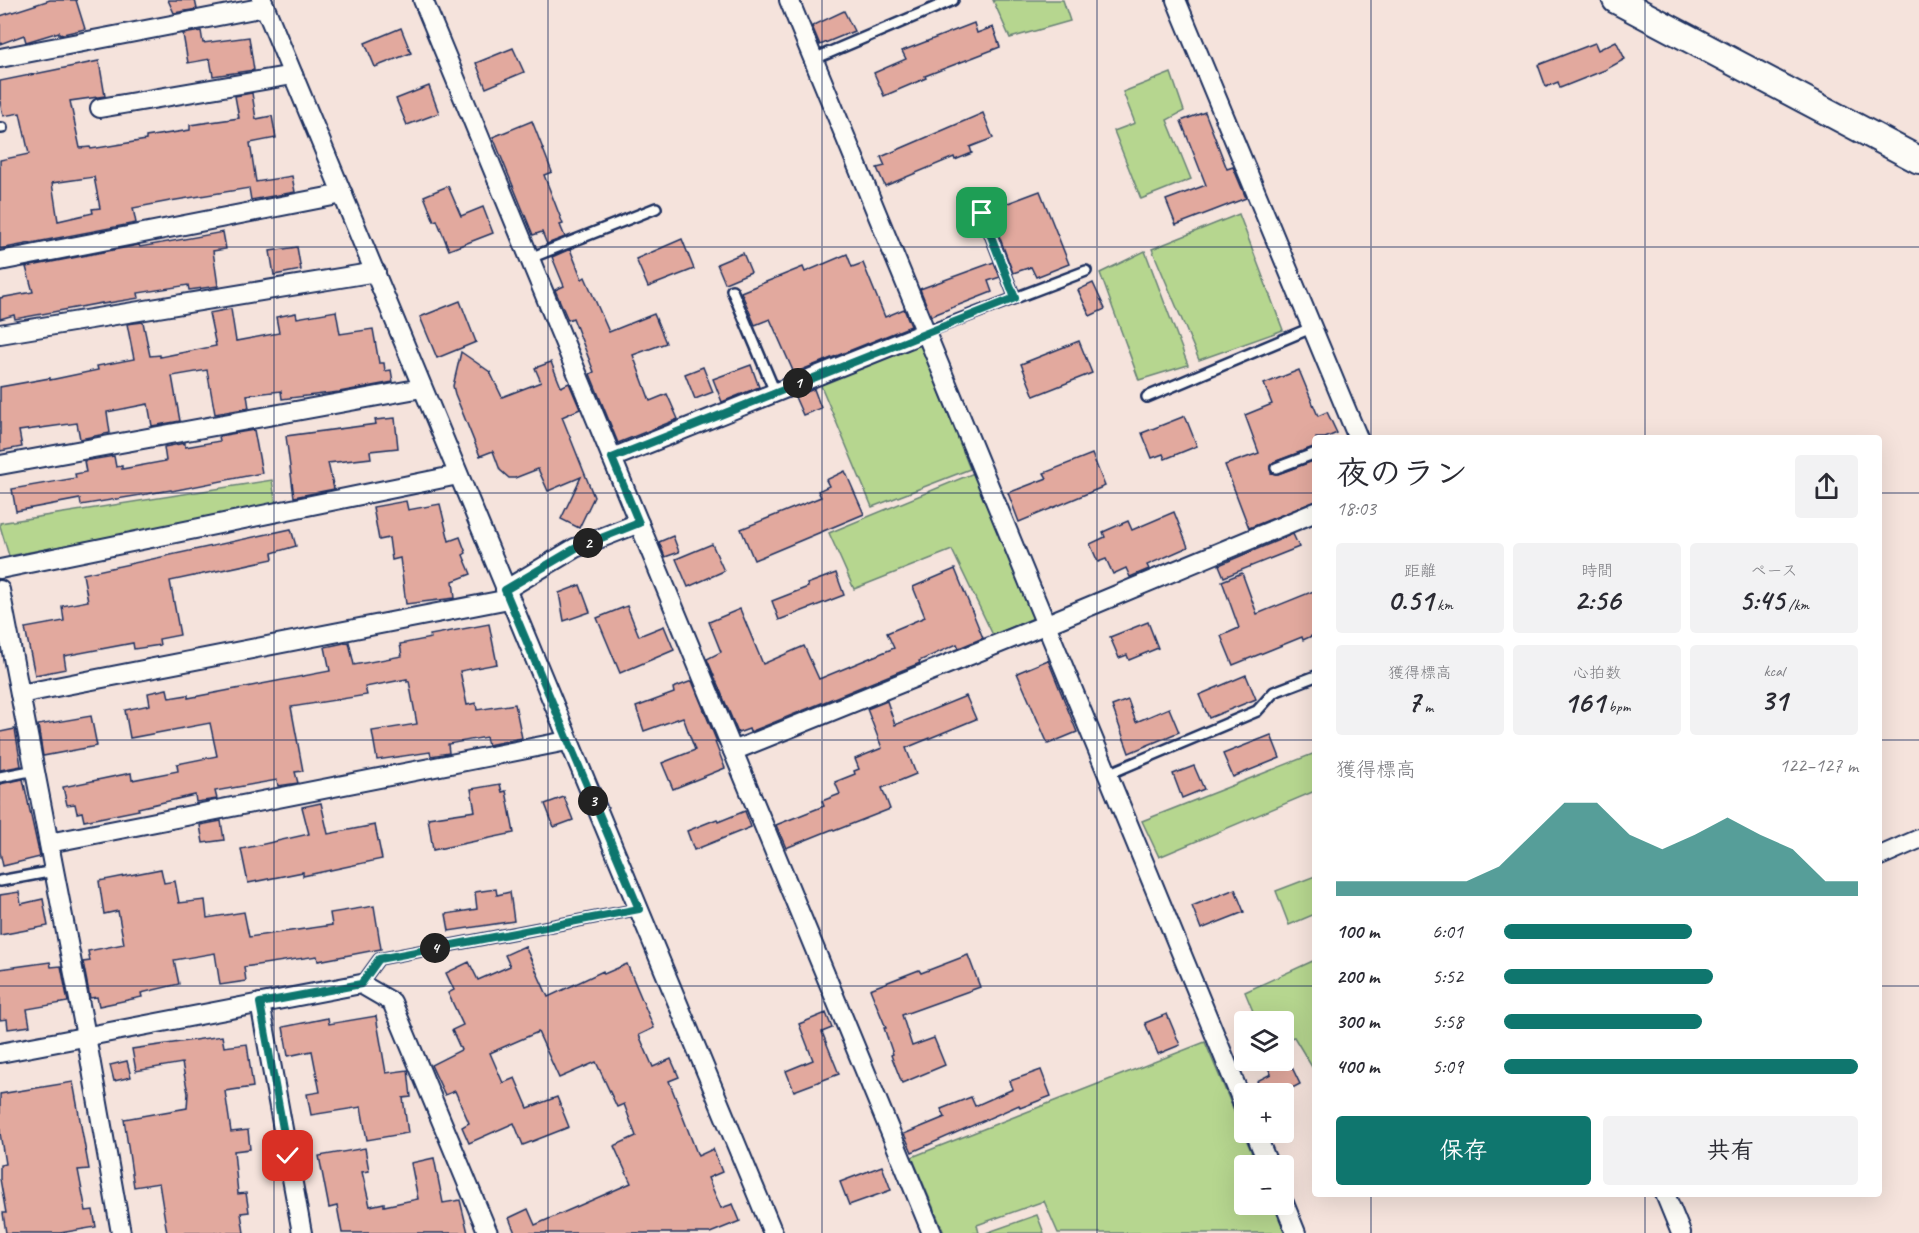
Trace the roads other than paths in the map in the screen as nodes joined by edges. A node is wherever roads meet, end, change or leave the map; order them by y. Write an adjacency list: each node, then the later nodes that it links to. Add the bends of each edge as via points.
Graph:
1 (423, 0): 15 (street)
2 (789, 0): 8 (street)
3 (953, 0): 8 (lane)
4 (1176, 0): 21 (street)
5 (1616, 0): 11 (street)
6 (263, 4): 7 (street); 9 (street)
7 (0, 58)
8 (814, 59): 22 (street)
9 (292, 75): 10 (street); 12 (street)
10 (100, 108)
11 (1919, 160)
12 (343, 194): 16 (street); 18 (street)
13 (656, 208): 15 (lane)
14 (982, 213): 20 (lane)
15 (530, 258): 29 (street)
16 (0, 261)
17 (1086, 271): 20 (lane)
18 (376, 272): 23 (street); 24 (street)
19 (732, 290): 25 (lane)
20 (1015, 298): 22 (lane)
21 (1311, 328): 26 (lane); 27 (street)
22 (926, 332): 25 (street); 38 (street)
23 (0, 334)
24 (422, 388): 30 (street); 32 (street)
25 (775, 392): 29 (street)
26 (1147, 397)
27 (1357, 435)
28 (1312, 454): 31 (lane)
29 (612, 458): 34 (street)
30 (0, 465)
31 (1276, 468)
32 (458, 475): 35 (street); 36 (street)
33 (1312, 514): 38 (street)
34 (639, 523): 36 (street, via 576,548); 42 (street)
35 (0, 569)
36 (507, 594): 40 (street); 41 (street)
37 (1, 601): 40 (street)
38 (1047, 624): 42 (street); 44 (street)
39 (1312, 678): 44 (lane, via 1274,692 1257,711)
40 (20, 694): 43 (street)
41 (567, 741): 47 (street); 51 (street)
42 (733, 751): 63 (street)
43 (35, 770): 45 (lane); 47 (street)
44 (1108, 774): 56 (street)
45 (0, 777)
46 (1919, 839): 48 (street)
47 (49, 843): 49 (street)
48 (1882, 855)
49 (54, 872): 50 (lane); 54 (street)
50 (0, 882)
51 (639, 909): 52 (lane, via 379,959); 62 (street)
52 (361, 984): 53 (street); 61 (street, via 392,1002)
53 (260, 1003): 54 (street); 60 (street)
54 (86, 1036): 55 (street); 59 (street)
55 (0, 1053)
56 (1235, 1083)
57 (1666, 1197): 65 (street)
58 (1289, 1215): 64 (street)
59 (121, 1233)
60 (302, 1233)
61 (488, 1233)
62 (773, 1233)
63 (932, 1233)
64 (1296, 1233)
65 (1681, 1233)

